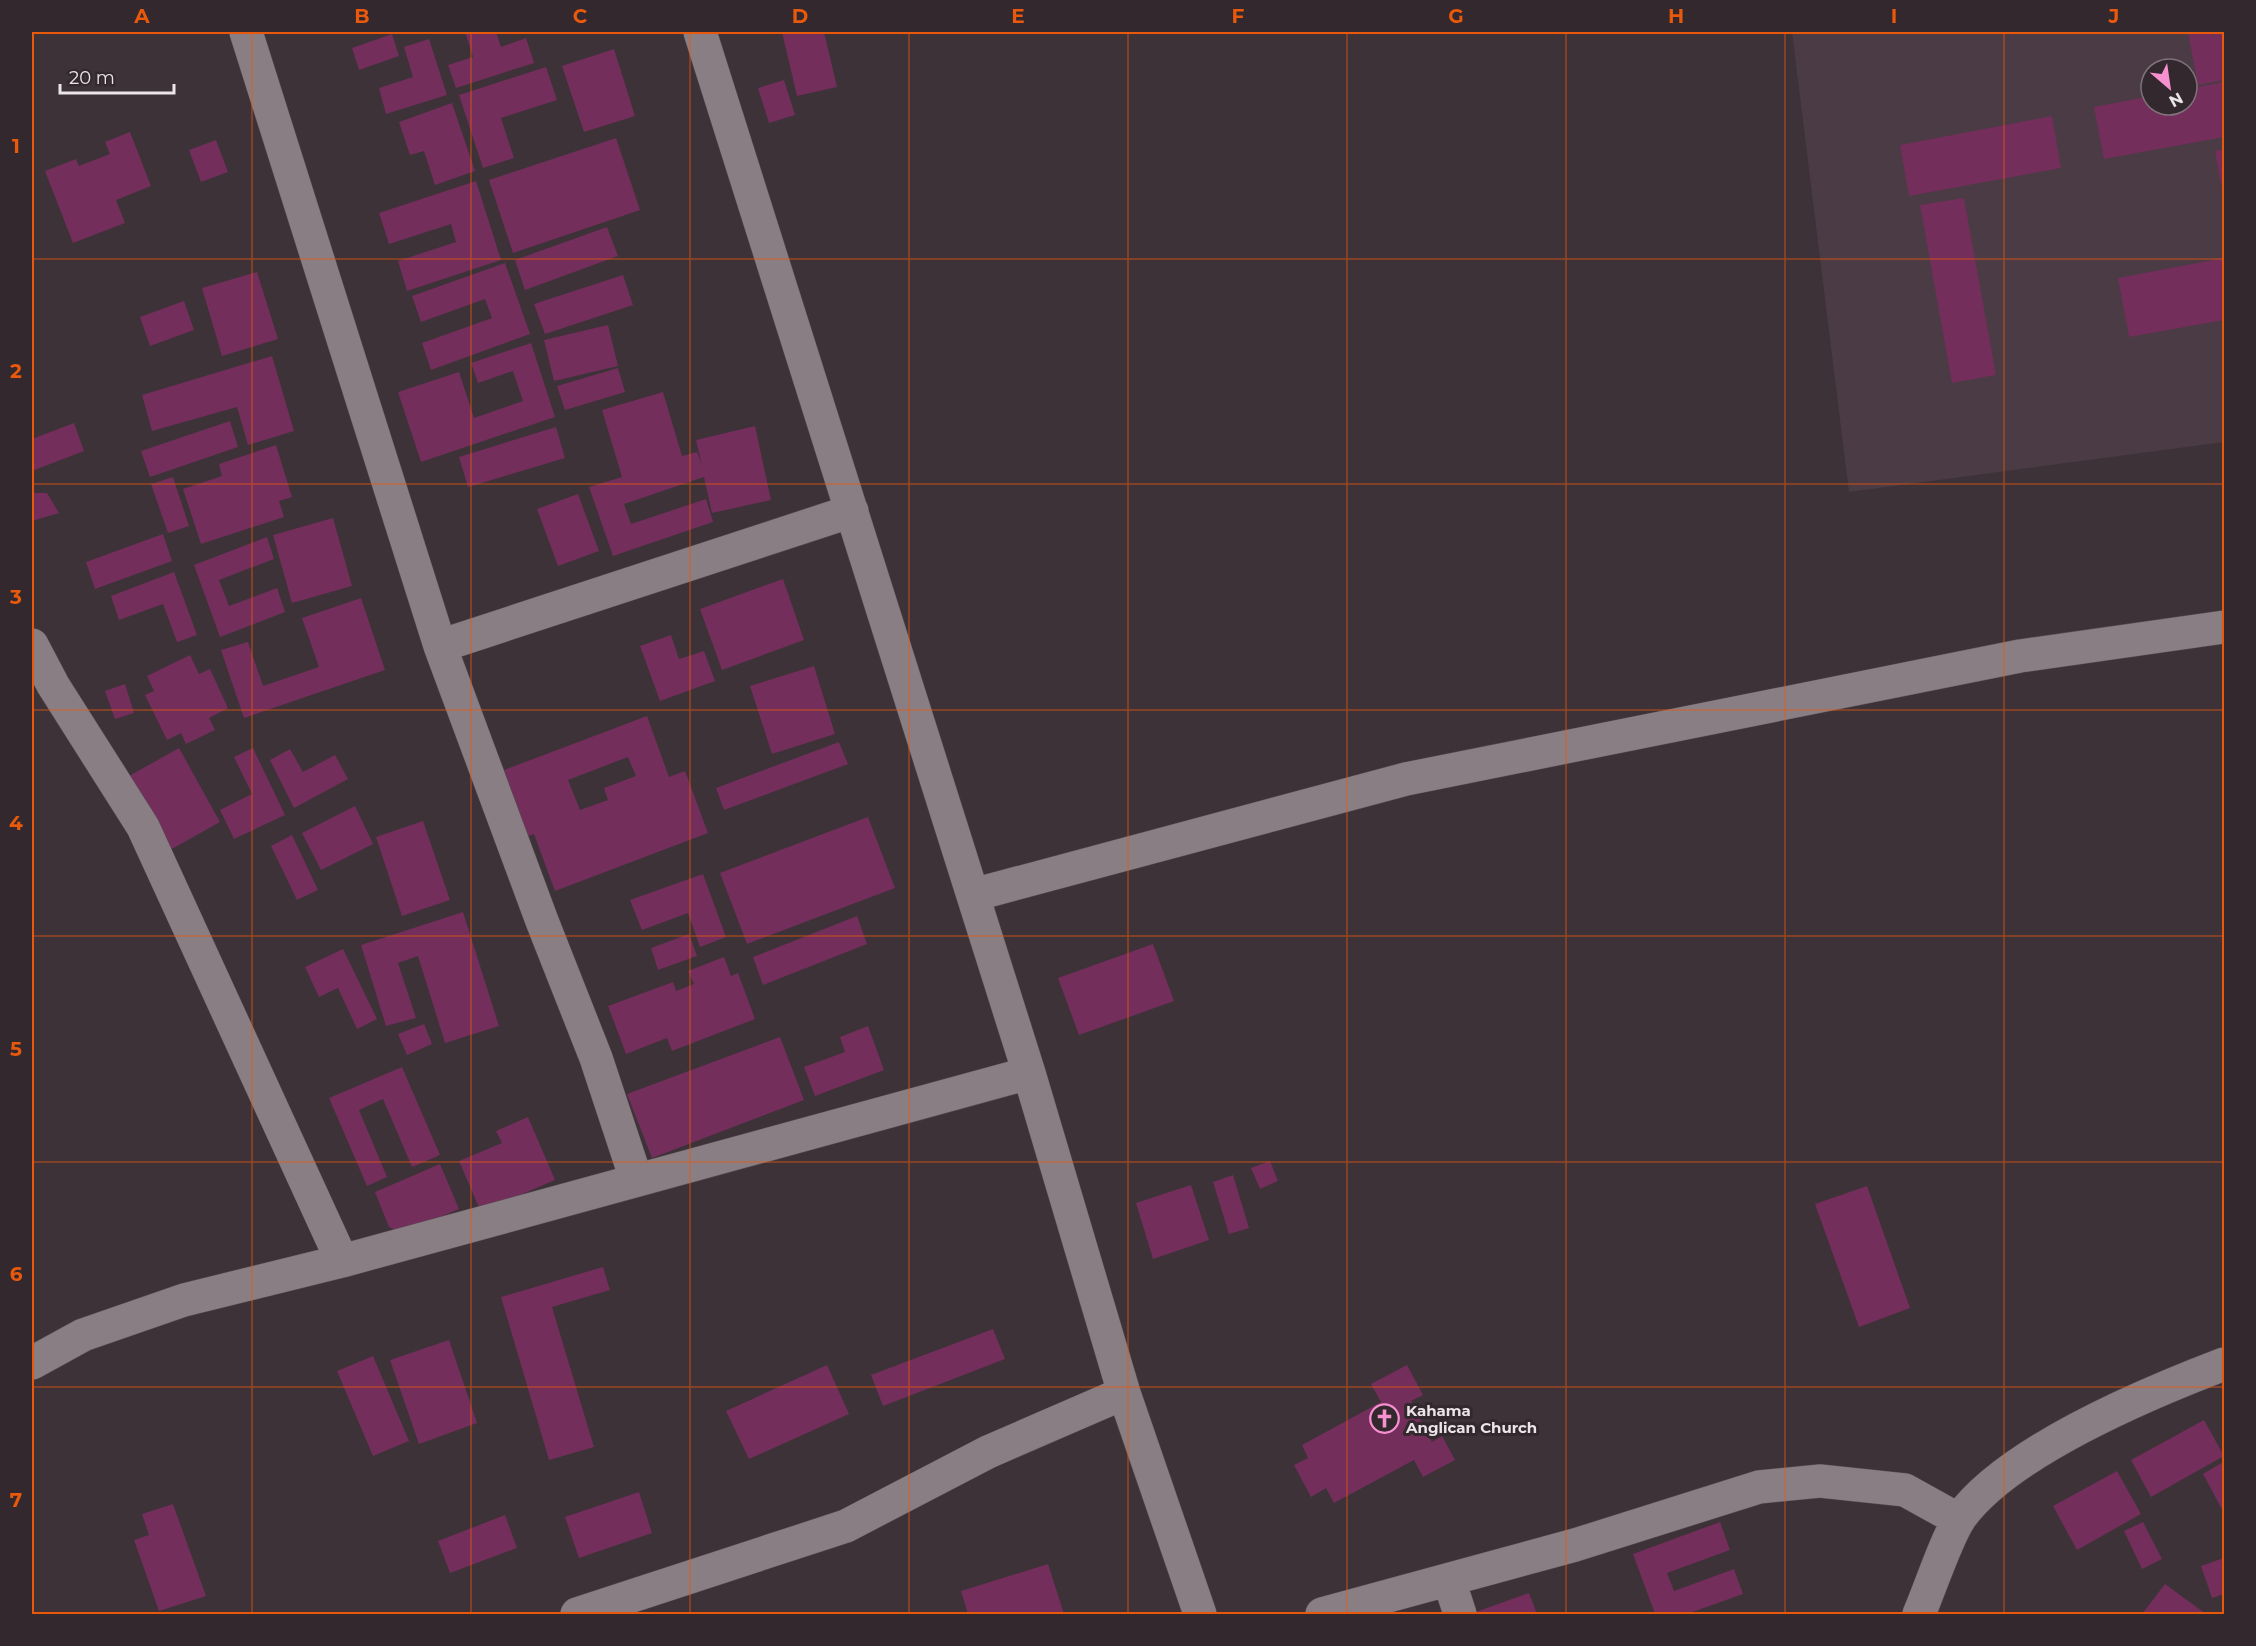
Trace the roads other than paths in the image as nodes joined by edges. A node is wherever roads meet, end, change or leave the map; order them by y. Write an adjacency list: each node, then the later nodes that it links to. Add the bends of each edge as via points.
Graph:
1 (246, 32): 6 (street)
2 (700, 32): 3 (street)
3 (852, 512): 6 (street); 7 (street)
4 (2224, 627): 7 (street, via 2020,656 1407,779)
5 (32, 645): 10 (street, via 143,827)
6 (440, 646): 9 (street, via 596,1058)
7 (973, 895): 8 (street)
8 (1029, 1073): 9 (street); 13 (street)
9 (636, 1179): 10 (street)
10 (342, 1261): 11 (street, via 184,1300 82,1335)
11 (32, 1363)
12 (2224, 1364): 14 (street, via 2098,1419 2014,1466 1985,1488)
13 (1124, 1393): 16 (street, via 988,1452 846,1526); 17 (street)
14 (1959, 1520): 15 (street, via 1905,1490 1820,1481 1759,1487); 20 (street)
15 (1449, 1580): 18 (street); 19 (street)
16 (577, 1614)
17 (1200, 1614)
18 (1322, 1614)
19 (1460, 1614)
20 (1919, 1614)

